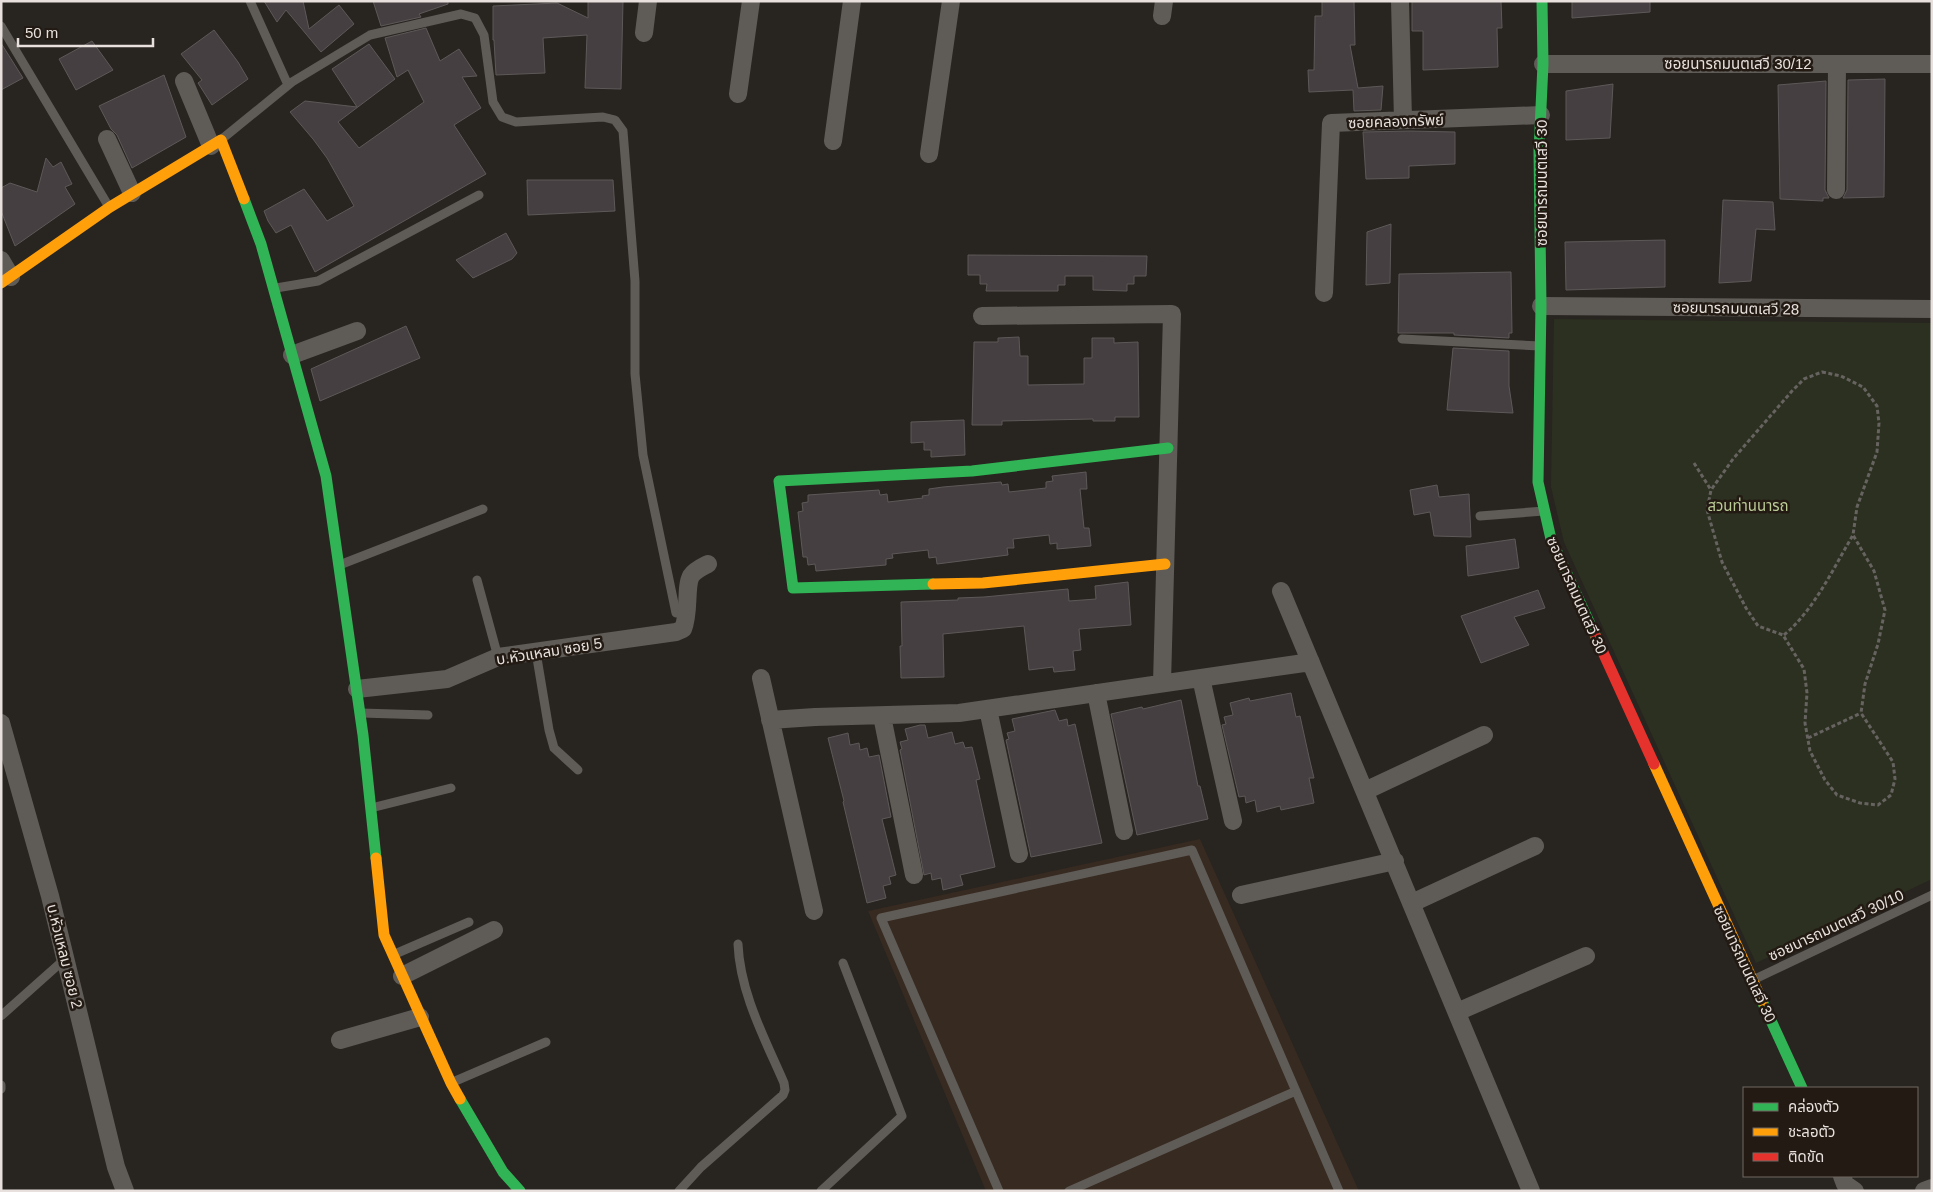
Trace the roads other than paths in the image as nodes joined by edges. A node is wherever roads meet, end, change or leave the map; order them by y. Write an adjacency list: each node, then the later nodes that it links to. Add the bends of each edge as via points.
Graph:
1 (250, 1): 14 (lane)
2 (648, 1): 9 (street)
3 (751, 1): 15 (street)
4 (852, 1): 19 (street)
5 (951, 1): 21 (street)
6 (1400, 1): 17 (street)
7 (1542, 1): 10 (street, ซอยนารถมนตเสวี 30)
8 (1, 26): 25 (lane)
9 (644, 33)
10 (1543, 64): 11 (street, ซอยนารถมนตเสวี 30/12); 16 (street, ซอยนารถมนตเสวี 30)
11 (1837, 64): 12 (street, ซอยนารถมนตเสวี 30/12); 22 (street)
12 (1932, 64)
13 (184, 81): 20 (street)
14 (288, 85): 20 (lane); 46 (lane, via 370,35 461,14 476,18 484,36 493,102 502,117 516,122 603,117 615,120 623,131 635,281 636,374 643,454)
15 (738, 94)
16 (1541, 116): 17 (street, ซอยคลองทรัพย์); 30 (street, ซอยนารถมนตเสวี 30)
17 (1402, 120): 29 (street, ซอยคลองทรัพย์, via 1331,123)
18 (107, 138): 23 (street)
19 (833, 141)
20 (216, 143): 23 (street); 28 (street, via 261,244)
21 (929, 154)
22 (1836, 190)
23 (132, 193): 25 (street)
24 (480, 195): 28 (lane, via 318,281)
25 (110, 207): 27 (street)
26 (1, 260): 27 (street)
27 (6, 280)
28 (273, 288): 36 (street)
29 (1324, 293)
30 (1541, 306): 31 (street, ซอยนารถมนตเสวี 28); 35 (street, ซอยนารถมนตเสวี 30)
31 (1932, 310)
32 (982, 316): 37 (street, via 1172,314)
33 (357, 331): 36 (street)
34 (1402, 338): 35 (lane)
35 (1540, 346): 39 (street, ซอยนารถมนตเสวี 30, via 1538,482)
36 (292, 356): 43 (street, via 326,476)
37 (1168, 448): 42 (street); 42 (street, via 972,471 779,481 793,588 982,583)
38 (484, 509): 43 (lane)
39 (1544, 511): 40 (lane); 84 (street, ซอยนารถมนตเสวี 30, via 1551,539)
40 (1480, 516)
41 (708, 564): 47 (street, บ.หัวแหลม ซอย 5, via 692,576 683,629)
42 (1165, 564): 52 (street)
43 (339, 565): 53 (street)
44 (477, 580): 48 (lane)
45 (1281, 591): 49 (street)
46 (676, 613)
47 (536, 652): 48 (street, บ.หัวแหลม ซอย 5); 62 (lane, via 554,748)
48 (498, 657): 53 (street, บ.หัวแหลม ซอย 5, via 447,679)
49 (1311, 662): 51 (street); 64 (street)
50 (761, 678): 59 (street)
51 (1202, 678): 52 (street); 66 (street)
52 (1162, 683): 54 (street)
53 (357, 689): 56 (street)
54 (1096, 693): 55 (street); 67 (street)
55 (988, 709): 58 (street); 69 (street)
56 (360, 713): 57 (lane); 65 (street)
57 (428, 715)
58 (882, 716): 59 (street); 71 (street)
59 (770, 720): 75 (street)
60 (1, 723): 81 (street, บ.หัวแหลม ซอย 2)
61 (1484, 735): 64 (street)
62 (578, 770)
63 (451, 788): 65 (lane)
64 (1365, 791): 70 (street)
65 (371, 808): 79 (street, via 384,935)
66 (1233, 821)
67 (1124, 831)
68 (1535, 846): 74 (street)
69 (1019, 854)
70 (1395, 861): 72 (street); 74 (street)
71 (914, 875)
72 (1241, 895)
73 (1932, 895): 84 (lane, ซอยนารถมนตเสวี 30/10)
74 (1412, 903): 85 (street)
75 (814, 911)
76 (469, 922): 79 (lane)
77 (494, 930): 83 (street)
78 (738, 944): 97 (lane, via 744,988 785,1090)
79 (393, 955): 83 (street)
80 (1586, 956): 85 (street)
81 (66, 958): 86 (lane); 95 (street, บ.หัวแหลม ซอย 2, via 116,1167)
82 (843, 963): 98 (lane, via 902,1116)
83 (402, 976): 87 (street)
84 (1752, 980): 91 (street, ซอยนารถมนตเสวี 30)
85 (1457, 1012): 102 (street)
86 (1, 1016)
87 (420, 1016): 88 (street); 90 (street)
88 (340, 1040)
89 (546, 1042): 90 (lane)
90 (451, 1083): 96 (street, via 503,1172)
91 (1802, 1087)
92 (1296, 1092): 99 (lane, via 1192,850 881,918); 100 (lane); 101 (lane)
93 (1842, 1177): 103 (street, via 1845,1184)
94 (1932, 1188): 104 (street)
95 (125, 1191)
96 (520, 1191)
97 (679, 1191)
98 (821, 1191)
99 (999, 1191)
100 (1069, 1191)
101 (1339, 1191)
102 (1531, 1191)
103 (1855, 1191)
104 (1924, 1191)

